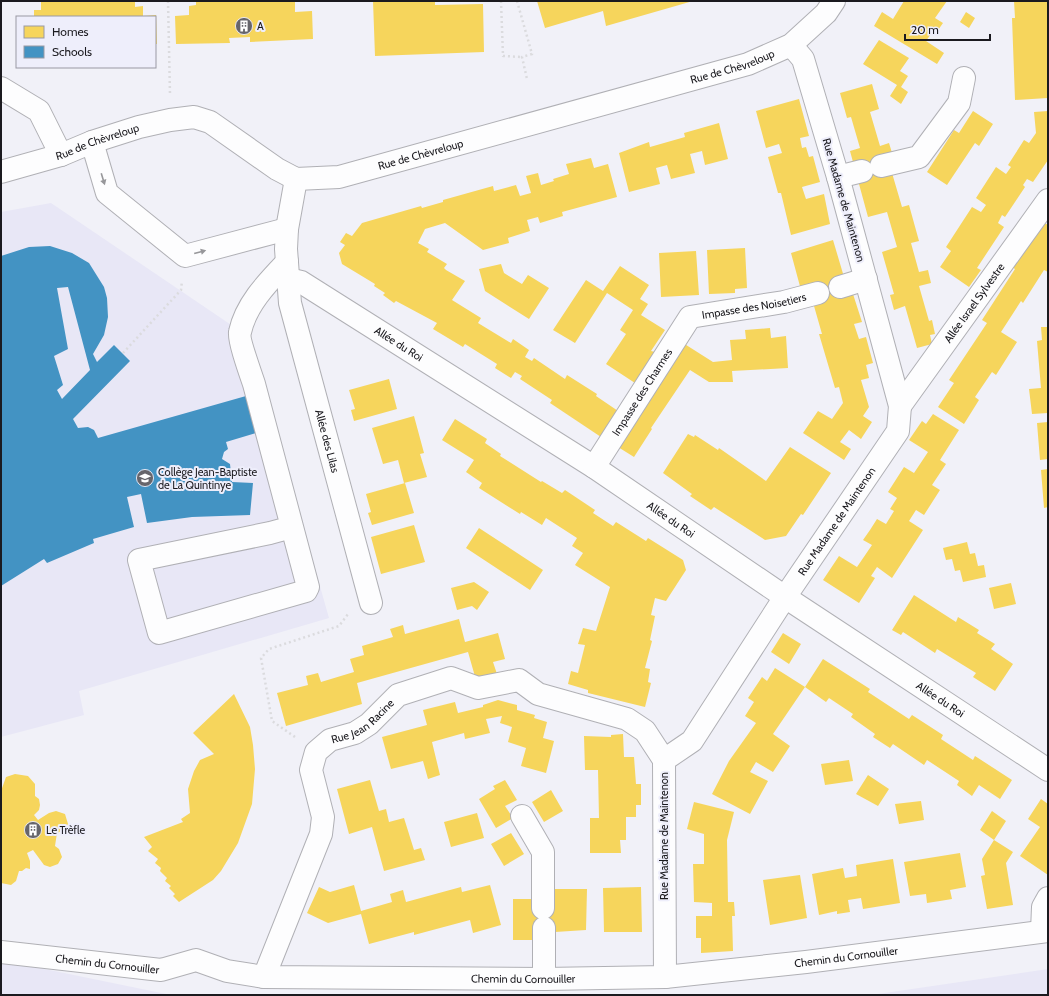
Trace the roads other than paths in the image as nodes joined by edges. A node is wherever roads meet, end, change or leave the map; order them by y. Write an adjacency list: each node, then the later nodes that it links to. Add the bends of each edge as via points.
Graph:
1 (834, 1): 2 (street, Rue de Chèvreloup, via 826,13)
2 (791, 45): 8 (street, Rue Madame de Maintenon, via 803,59); 9 (street, Rue de Chèvreloup, via 748,64 340,177)
3 (964, 78): 8 (street, via 959,103 919,157)
4 (1, 88): 6 (street, via 40,112)
5 (92, 142): 6 (street, Rue de Chèvreloup); 9 (street, Rue de Chèvreloup, via 139,127 194,118 210,122 277,169); 11 (street, one-way to 11, via 108,193 185,256)
6 (60, 155): 7 (street, Rue de Chèvreloup)
7 (1, 172)
8 (838, 178): 13 (street, Rue Madame de Maintenon)
9 (296, 179): 11 (street, Allée des Lilas)
10 (1048, 200): 17 (street, Allée Israel Sylvestre)
11 (287, 229): 12 (street, Allée des Lilas)
12 (287, 270): 18 (street, Allée du Roi, via 301,282); 19 (street, via 263,289 247,312 239,333); 21 (street, Allée des Lilas, via 290,304)
13 (866, 279): 14 (street); 17 (street, Rue Madame de Maintenon)
14 (840, 287)
15 (818, 293): 16 (street, Impasse des Noisetiers, via 784,302)
16 (690, 318): 18 (street, Impasse des Charmes)
17 (900, 406): 20 (street, Rue Madame de Maintenon, via 898,431)
18 (594, 467): 20 (street, Allée du Roi)
19 (292, 526): 19 (street, via 308,587 306,592 160,634 139,560 270,533)
20 (785, 597): 22 (street, Rue Madame de Maintenon, via 692,741); 23 (street, Allée du Roi)
21 (372, 603)
22 (664, 760): 28 (street, Rue Jean Racine, via 645,731 627,719 538,694 519,680 478,688 451,678 398,695 369,724 355,733 330,740 316,752 311,770 323,817 321,834); 29 (street, Rue Madame de Maintenon)
23 (1048, 770)
24 (522, 816): 30 (street, via 543,852)
25 (1048, 898): 26 (street, via 1043,906)
26 (1045, 931): 29 (street, Chemin du Cornouiller, via 806,962)
27 (1, 952): 28 (street, Chemin du Cornouiller, via 162,970 196,960 227,971)
28 (264, 977): 30 (street, Chemin du Cornouiller)
29 (665, 977): 30 (street, Chemin du Cornouiller)
30 (544, 979)

